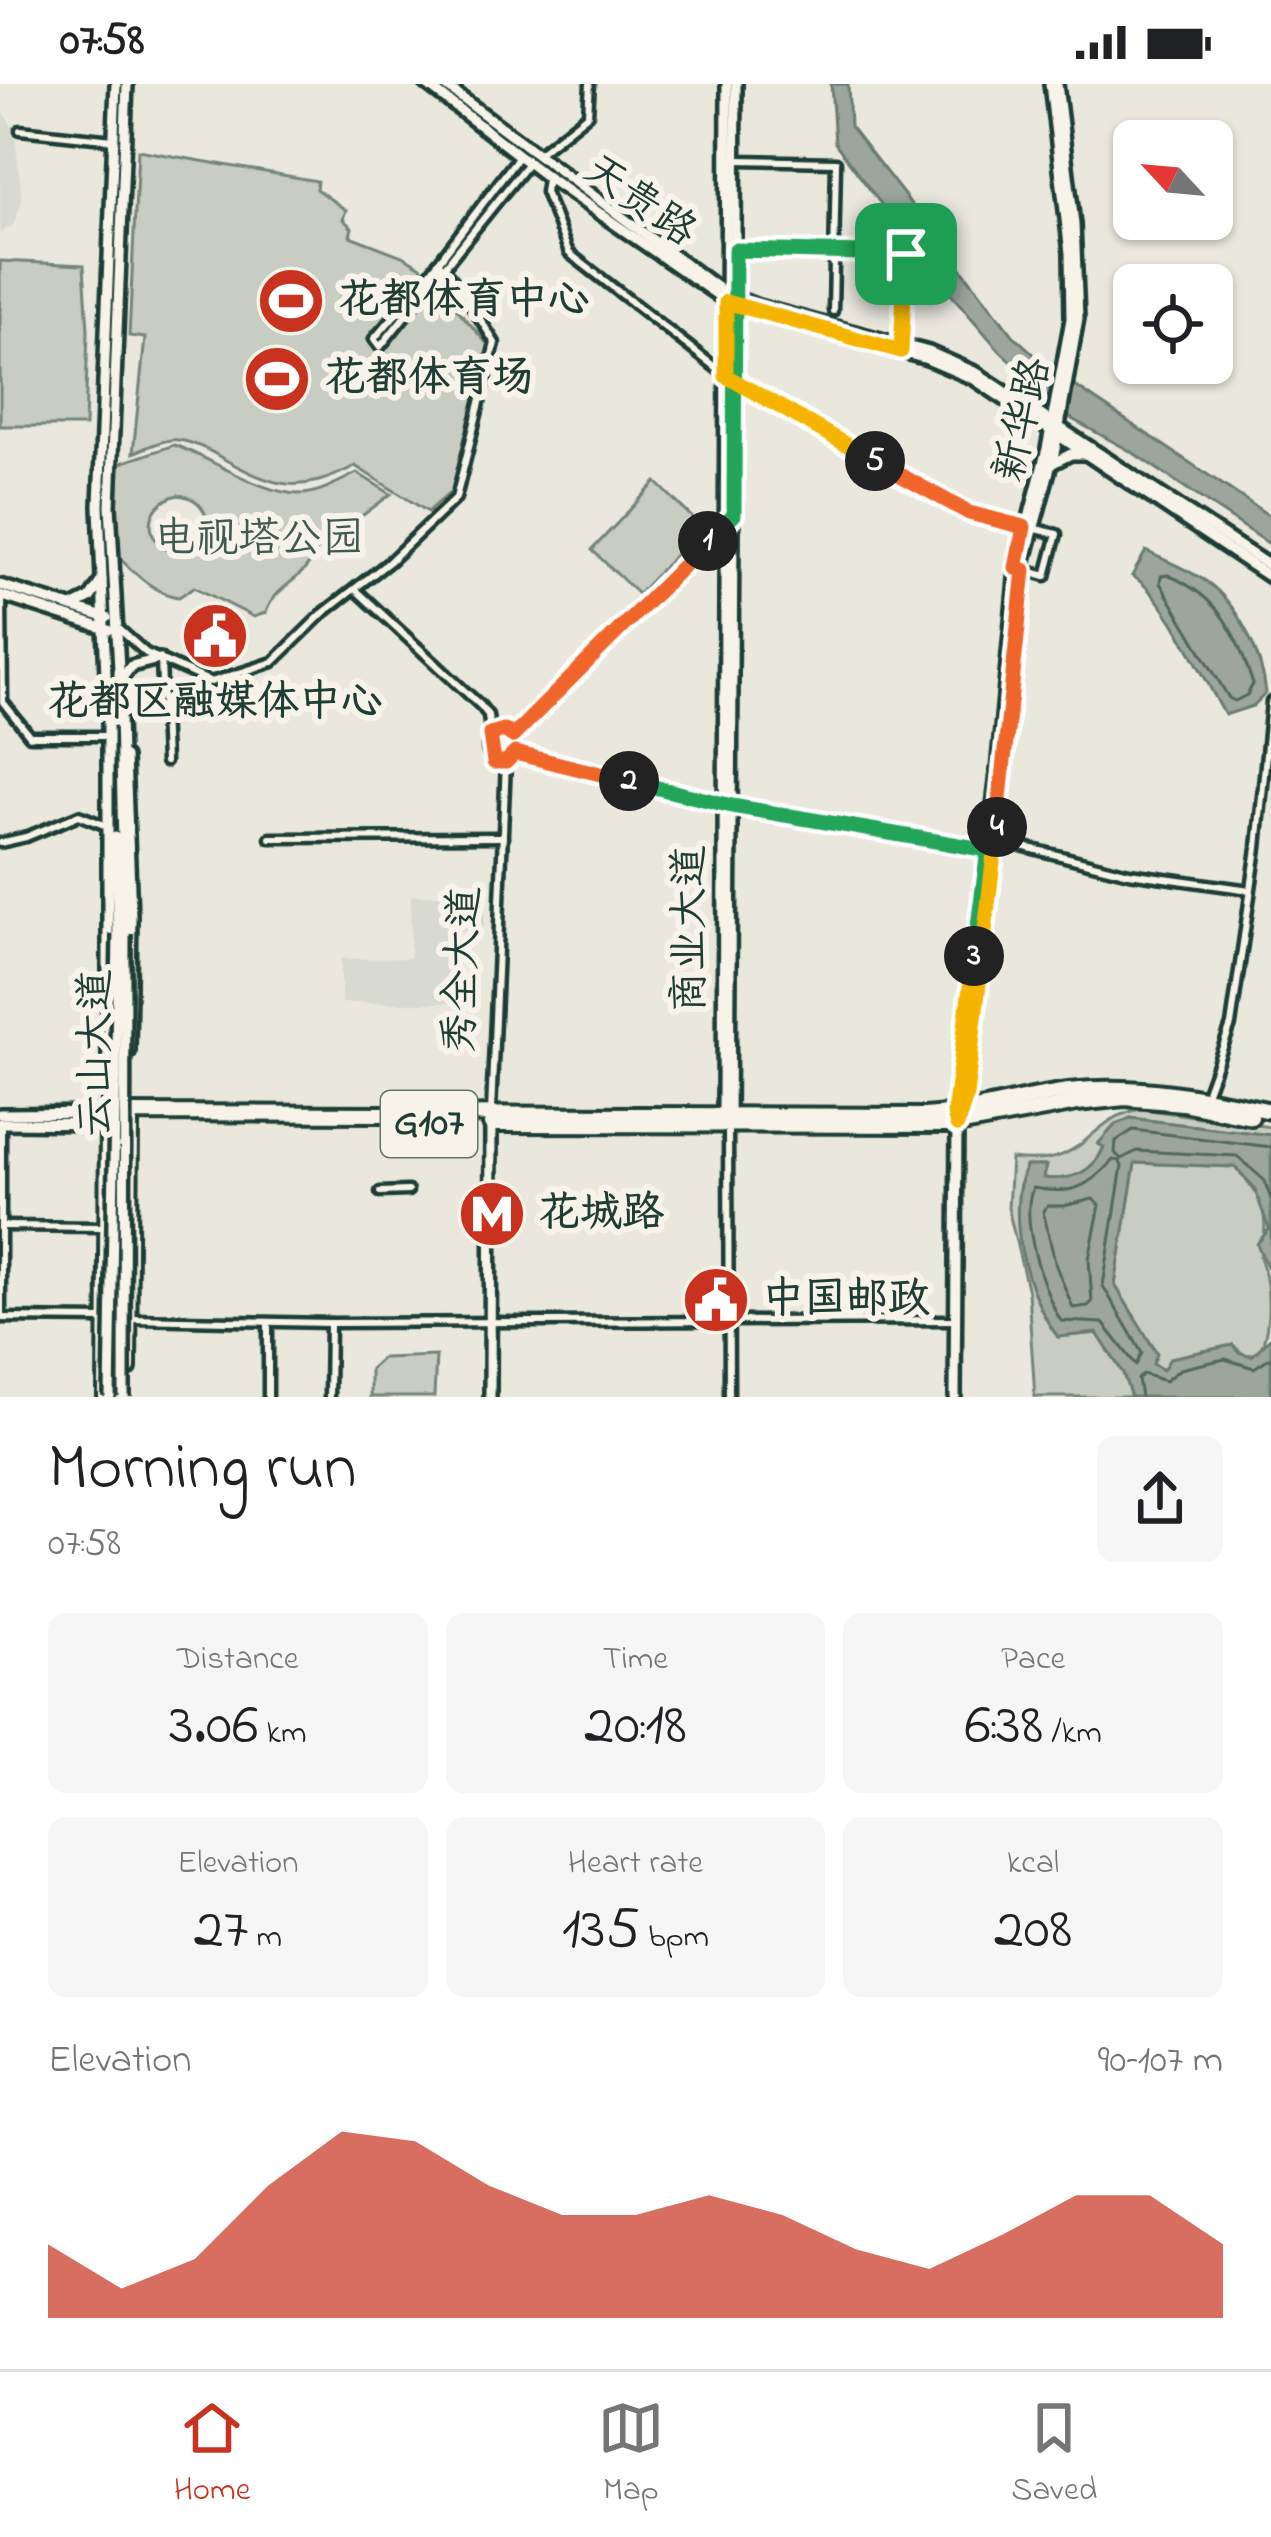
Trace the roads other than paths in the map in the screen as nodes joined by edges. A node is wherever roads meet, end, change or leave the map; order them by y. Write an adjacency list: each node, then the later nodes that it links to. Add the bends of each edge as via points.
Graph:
1 (116, 84): 9 (main road, 云山大道)
2 (127, 84): 38 (main road, 云山大道, via 110,506)
3 (426, 84): 10 (main road, 天贵路)
4 (443, 84): 10 (main road, 天贵路)
5 (590, 84): 10 (street, via 588,114)
6 (731, 84): 11 (main road, 商业大道); 16 (main road, 商业大道)
7 (1053, 84): 25 (main road, 新华路, via 1072,277)
8 (20, 130): 9 (street)
9 (113, 140): 33 (main road, 云山大道)
10 (528, 158): 12 (main road, 天贵路); 15 (street); 17 (street); 18 (main road, 天贵路)
11 (735, 160): 13 (main road, 商业大道); 14 (street, via 836,162)
12 (547, 177): 19 (main road, 天贵路); 24 (street, via 545,192 569,253)
13 (735, 250): 14 (street); 19 (main road, 商业大道)
14 (834, 252): 20 (street); 23 (street, via 906,254)
15 (438, 262): 17 (street); 17 (street, via 374,339 380,347)
16 (727, 263): 18 (main road, via 719,278); 19 (main road, 商业大道)
17 (445, 270): 34 (street, via 495,343 456,497)
18 (706, 280): 19 (main road, 天贵路)
19 (730, 300): 21 (main road, 天贵路); 22 (main road, 商业大道); 23 (main road, 天贵路); 24 (main road, 商业大道)
20 (833, 311)
21 (762, 315): 22 (main road, via 743,323); 23 (main road, 天贵路)
22 (735, 342): 24 (main road, 商业大道)
23 (902, 348): 25 (main road, 天贵路, via 965,367)
24 (730, 378): 28 (main road, 商业大道); 29 (street, via 969,513)
25 (1056, 421): 26 (main road, 天贵路); 27 (main road, 新华路); 29 (main road, 新华路); 30 (main road, 天贵路)
26 (1089, 454): 27 (main road, via 1064,456); 32 (main road, 天贵路)
27 (1050, 468): 29 (main road, 新华路)
28 (730, 519): 46 (street); 50 (main road, 商业大道)
29 (1028, 528): 31 (main road, 新华路); 31 (street, via 1057,534 1046,576)
30 (1271, 567)
31 (1020, 569): 55 (main road, 新华路)
32 (1271, 578)
33 (102, 580): 36 (main road); 37 (main road, 云山大道)
34 (355, 589): 39 (street, via 273,662 212,682); 45 (street, via 481,706)
35 (1, 592): 36 (main road); 37 (main road); 42 (street)
36 (72, 607): 37 (main road)
37 (104, 623): 38 (main road); 44 (main road, 云山大道)
38 (117, 627): 39 (street); 40 (main road, 云山大道)
39 (160, 659): 40 (main road, via 131,666); 48 (street)
40 (120, 682): 43 (main road, 云山大道)
41 (1271, 702): 56 (street)
42 (4, 706): 44 (street, via 30,736)
43 (120, 710): 57 (main road, 云山大道); 61 (main road, 云山大道, via 131,916)
44 (108, 730): 51 (main road, 云山大道); 57 (main road, 云山大道)
45 (490, 734): 46 (street); 49 (street, via 491,760)
46 (513, 736): 47 (street)
47 (515, 753): 49 (street); 50 (street)
48 (165, 762)
49 (506, 762): 52 (street, 秀全大道)
50 (728, 805): 55 (street); 62 (main road, 商业大道)
51 (109, 827): 54 (street, via 79,815); 61 (main road, 云山大道, via 110,1068)
52 (503, 837): 53 (street); 64 (street, 秀全大道)
53 (270, 838)
54 (0, 843)
55 (992, 848): 56 (street, via 1012,844 1129,873); 60 (main road, 新华路)
56 (1250, 890): 58 (street, via 1231,1025)
57 (121, 934): 77 (main road, bridge)
58 (1205, 1097): 59 (highway, G107); 60 (highway, G107, via 1090,1089)
59 (1271, 1116): 60 (highway, G107, via 1125,1098)
60 (958, 1117): 62 (highway, G107); 73 (main road, 新华路)
61 (118, 1118): 63 (main road); 64 (highway, G107); 67 (main road); 67 (highway, 云山大道, via 108,1173); 72 (highway, 云山大道)
62 (727, 1119): 64 (highway, G107); 70 (street, 商业大道)
63 (0, 1120): 68 (street)
64 (491, 1120): 74 (main road, 秀全大道)
65 (408, 1191): 66 (street)
66 (380, 1192)
67 (114, 1225): 68 (street); 71 (highway, 云山大道); 77 (main road, bridge)
68 (2, 1226): 69 (street)
69 (1, 1318): 71 (street)
70 (730, 1318): 73 (street); 74 (street); 81 (street, 商业大道)
71 (106, 1319): 72 (street); 77 (highway, 云山大道)
72 (129, 1319): 75 (street); 77 (highway, 云山大道)
73 (955, 1320): 82 (main road, 新华路)
74 (490, 1321): 76 (street); 80 (main road, 秀全大道)
75 (268, 1323): 76 (street); 78 (street)
76 (330, 1323): 79 (street)
77 (117, 1397)
78 (268, 1397)
79 (329, 1397)
80 (490, 1397)
81 (729, 1397)
82 (955, 1397)

